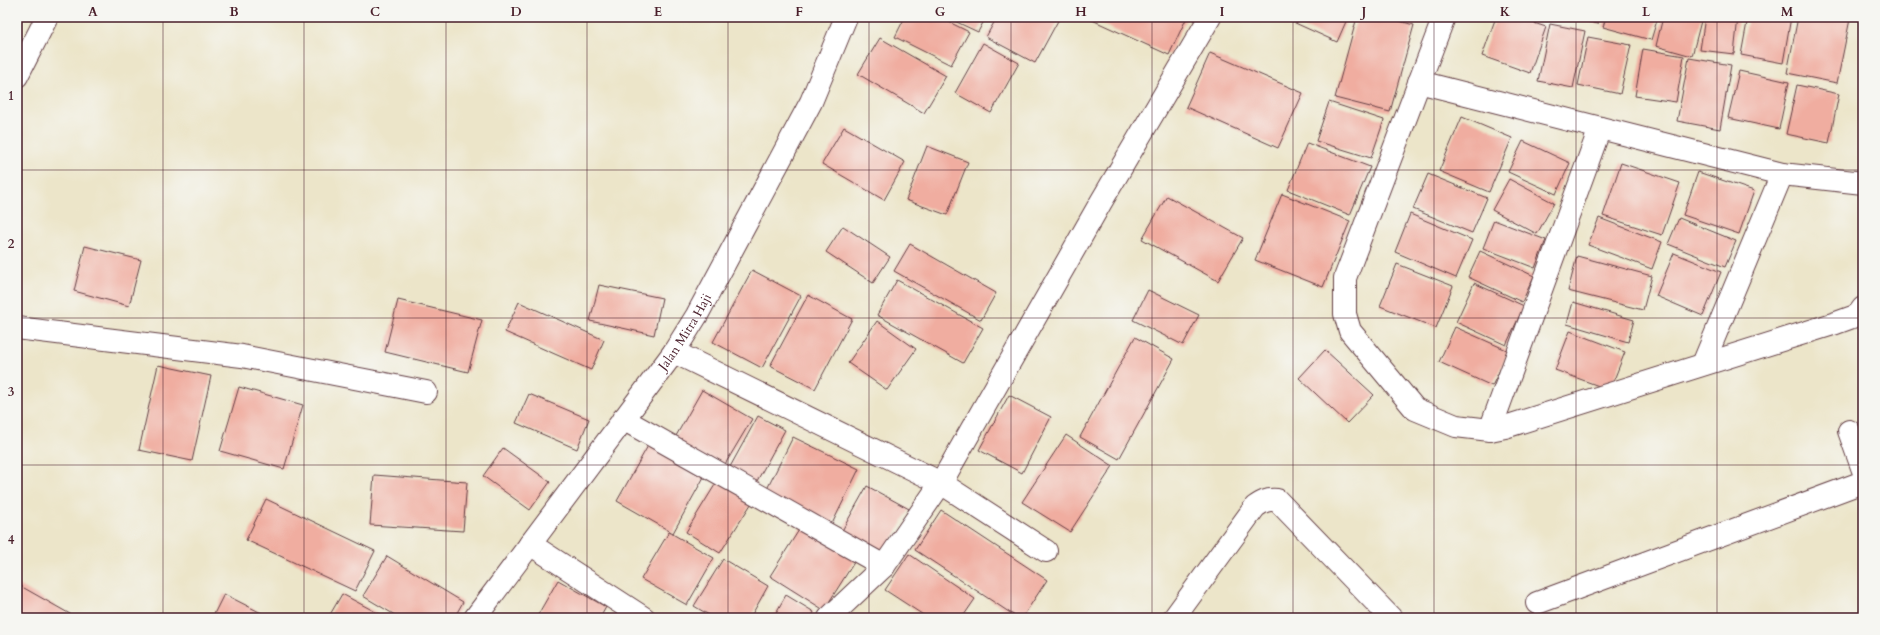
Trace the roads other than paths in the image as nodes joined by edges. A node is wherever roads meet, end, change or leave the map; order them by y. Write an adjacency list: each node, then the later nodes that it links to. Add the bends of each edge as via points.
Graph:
1 (47, 17): 5 (street)
2 (846, 17): 12 (street, Jalan Mitra Haji, via 811,102 697,315)
3 (1210, 17): 20 (street)
4 (1444, 17): 6 (street)
5 (17, 76)
6 (1419, 82): 7 (street); 16 (street, via 1345,278 1345,314 1350,331 1415,409 1456,426)
7 (1600, 128): 8 (street); 16 (street)
8 (1782, 174): 9 (street); 13 (street)
9 (1863, 183)
10 (1863, 308): 13 (street, via 1858,315 1836,323)
11 (17, 328): 14 (street, via 242,356)
12 (674, 352): 15 (street, Jalan Mitra Haji); 20 (street)
13 (1703, 364): 16 (street)
14 (426, 392)
15 (623, 420): 21 (street, Jalan Mitra Haji); 23 (street)
16 (1490, 430)
17 (1849, 431): 18 (street)
18 (1863, 470)
19 (1863, 482): 24 (street)
20 (941, 483): 22 (street); 23 (street)
21 (530, 544): 25 (street, Jalan Mitra Haji); 26 (street)
22 (1046, 551)
23 (884, 566): 27 (street)
24 (1537, 603)
25 (475, 618)
26 (644, 618)
27 (829, 618)
28 (1174, 618): 29 (street, via 1255,507 1270,499 1277,500)
29 (1391, 618)

